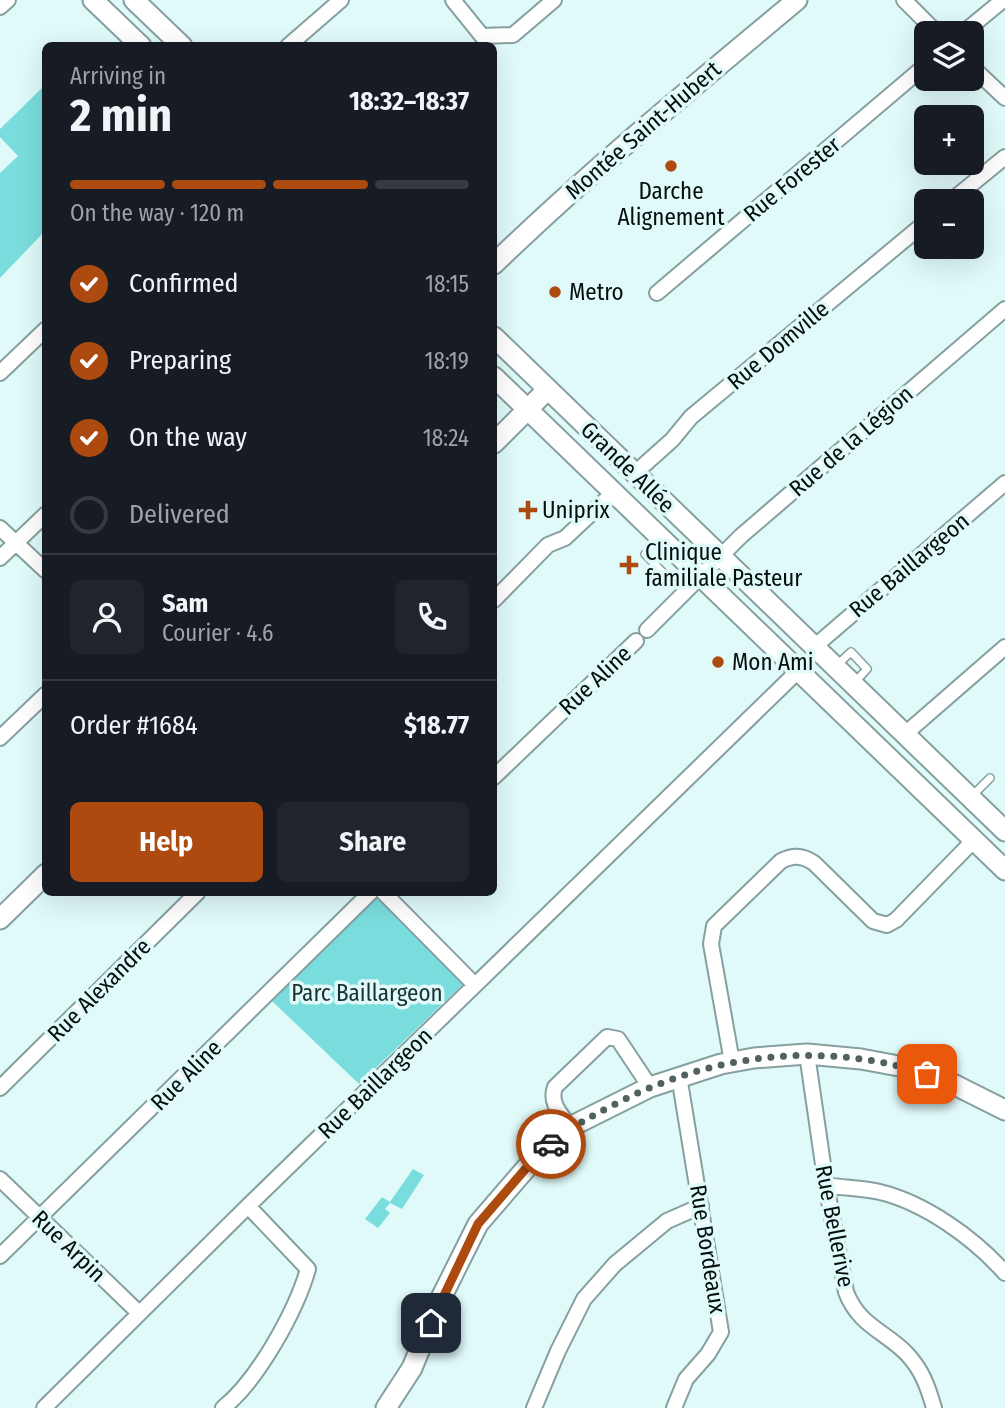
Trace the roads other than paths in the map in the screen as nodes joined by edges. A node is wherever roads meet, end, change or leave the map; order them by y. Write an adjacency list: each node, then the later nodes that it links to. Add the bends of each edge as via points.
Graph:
1 (8, 0): 10 (street)
2 (93, 0): 13 (main road)
3 (134, 0): 14 (main road)
4 (341, 0): 15 (street)
5 (453, 0): 6 (street, via 482,36 513,35)
6 (554, 0)
7 (797, 0): 22 (main road, Montée Saint-Hubert, via 655,118)
8 (904, 0): 11 (street)
9 (1003, 0): 12 (street)
10 (0, 7)
11 (925, 21)
12 (978, 21)
13 (137, 42)
14 (178, 42)
15 (293, 42)
16 (914, 75): 23 (street, Rue Forester)
17 (984, 78): 18 (street)
18 (1005, 97)
19 (1005, 157): 20 (street)
20 (966, 189)
21 (914, 232): 32 (street, Rue Domville, via 691,417)
22 (497, 261)
23 (657, 293)
24 (1005, 309): 40 (street, Rue de la Légion)
25 (42, 333): 27 (street)
26 (497, 340): 29 (main road, Grande Allée)
27 (0, 373)
28 (497, 380): 30 (main road, Grande Allée)
29 (548, 389): 30 (main road); 32 (main road, Grande Allée)
30 (528, 409): 31 (main road); 34 (main road, Grande Allée)
31 (497, 440)
32 (635, 473): 40 (main road, Grande Allée)
33 (1005, 483): 49 (street, Rue Baillargeon)
34 (614, 492): 38 (main road, Grande Allée); 46 (street, via 565,538 548,545)
35 (42, 518): 37 (street)
36 (0, 528): 37 (street)
37 (16, 543): 41 (street); 43 (street)
38 (672, 548): 42 (lane); 44 (main road, Grande Allée)
39 (645, 554): 42 (lane)
40 (721, 556): 44 (street, Rue de la Légion); 49 (main road, Grande Allée)
41 (0, 558)
42 (655, 564): 45 (lane)
43 (42, 567)
44 (701, 577): 47 (street, Rue Aline); 51 (main road, Grande Allée)
45 (669, 579)
46 (497, 597)
47 (648, 630)
48 (636, 641): 55 (street, Rue Aline)
49 (814, 646): 53 (main road, Grande Allée)
50 (1005, 648): 53 (street)
51 (798, 671): 59 (main road, Grande Allée); 66 (street, Rue Baillargeon)
52 (42, 698): 54 (street)
53 (905, 734): 57 (main road, Grande Allée)
54 (0, 738)
55 (497, 773)
56 (990, 778): 57 (lane)
57 (971, 797): 58 (main road, Grande Allée)
58 (1005, 831)
59 (974, 840): 60 (main road, Grande Allée); 68 (street, via 887,925 873,921 805,857 780,861 711,933)
60 (1005, 870)
61 (42, 878): 65 (main road)
62 (194, 896): 71 (street, Rue Alexandre)
63 (367, 896): 78 (street, Rue Aline)
64 (387, 896): 66 (street)
65 (0, 919)
66 (475, 985): 76 (street, Rue Baillargeon)
67 (807, 1054): 68 (main road); 72 (main road, via 904,1067 951,1083); 75 (street, Rue Bellerive)
68 (732, 1062): 69 (main road)
69 (679, 1076): 70 (main road); 77 (street, Rue Bordeaux)
70 (650, 1087): 73 (main road); 73 (street, via 618,1039 607,1037 555,1087 553,1102)
71 (0, 1088)
72 (1005, 1110)
73 (570, 1128): 84 (main road, via 528,1166 478,1224 412,1368)
74 (0, 1179): 78 (street, Rue Arpin)
75 (826, 1185): 80 (street, via 881,1192 924,1210 960,1232); 87 (street, Rue Bellerive, via 851,1304 862,1320 918,1367)
76 (248, 1206): 81 (street, Rue Baillargeon); 83 (street, via 308,1269 278,1337)
77 (701, 1206): 85 (street, via 667,1221 615,1264 584,1299); 86 (street, Rue Bordeaux, via 721,1332 686,1379)
78 (40, 1218): 79 (street, Rue Aline); 81 (street, Rue Arpin)
79 (0, 1256)
80 (1005, 1273)
81 (139, 1313): 82 (street, Rue Baillargeon)
82 (44, 1408)
83 (223, 1408)
84 (386, 1408)
85 (534, 1408)
86 (674, 1408)
87 (934, 1408)

